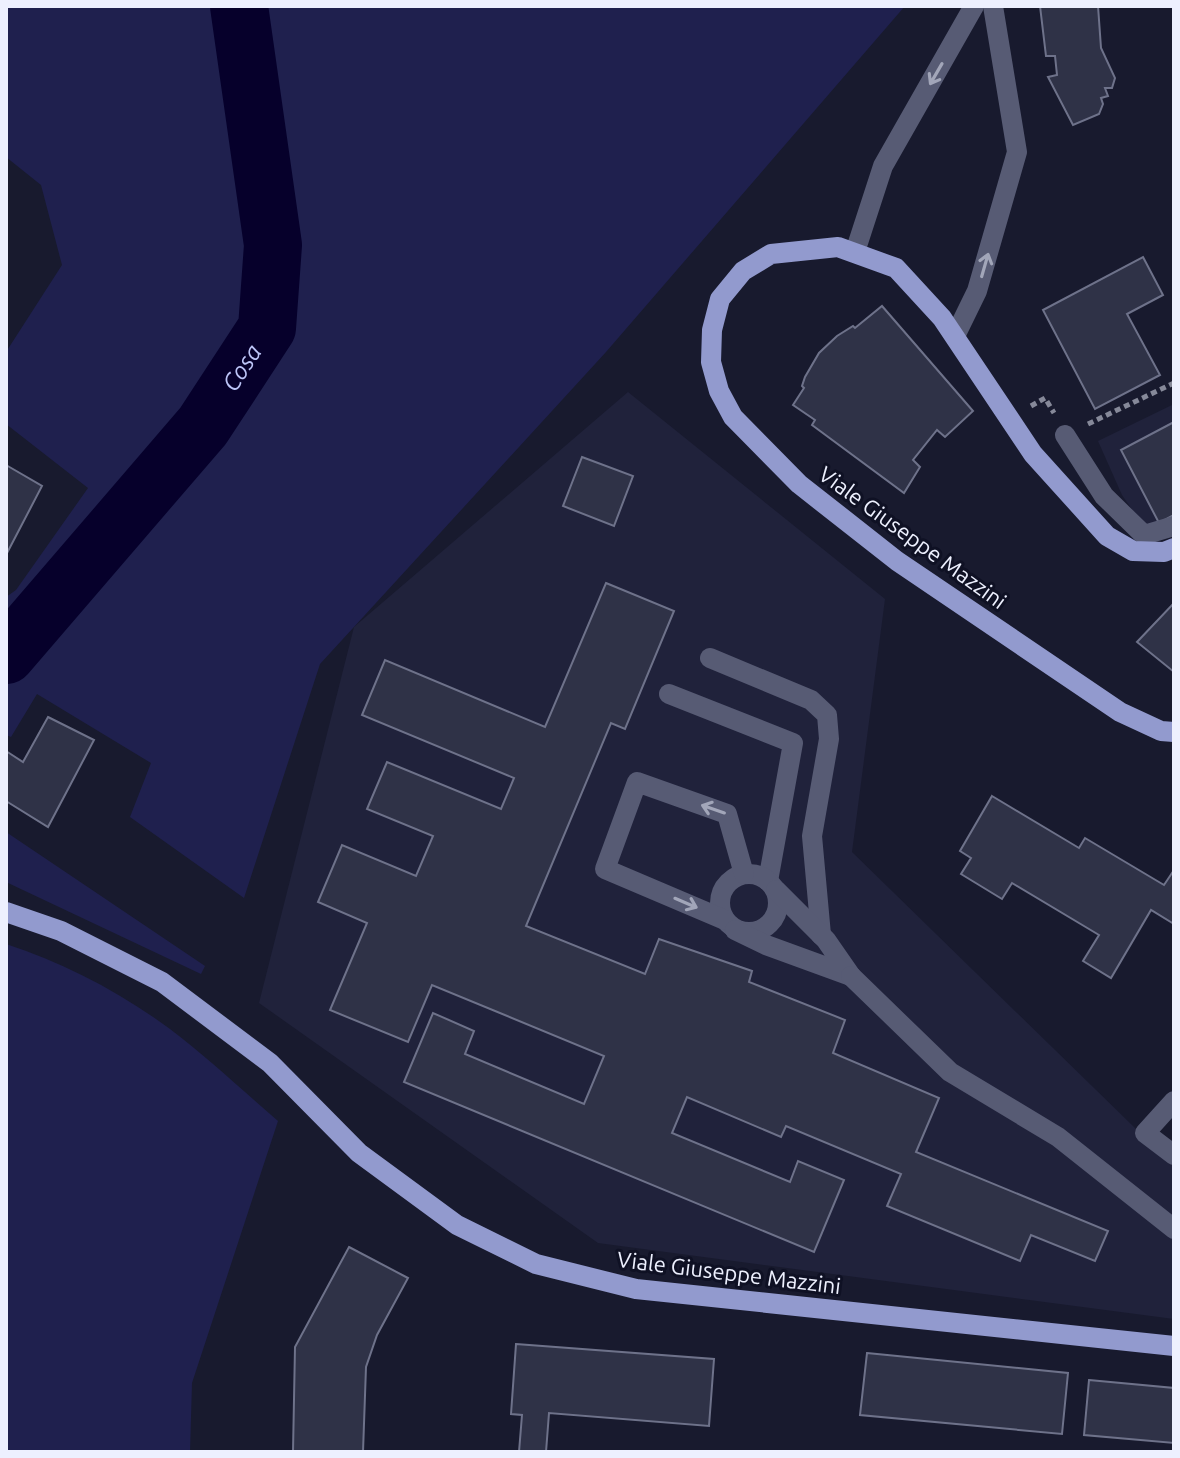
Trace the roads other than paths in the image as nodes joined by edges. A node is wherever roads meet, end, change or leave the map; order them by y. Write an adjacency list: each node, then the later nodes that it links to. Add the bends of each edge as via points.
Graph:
1 (974, 6): 3 (street, one-way to 3, via 883,166)
2 (993, 6): 4 (street, one-way to 2, via 977,291 1017,152)
3 (855, 252): 4 (main road, Viale Giuseppe Mazzini, via 896,268); 10 (main road, Viale Giuseppe Mazzini, via 838,247 771,254 743,271 720,299 711,362 733,417 799,484 897,561 1120,712)
4 (955, 336): 7 (main road, Viale Giuseppe Mazzini, via 1051,475 1107,536 1133,551)
5 (1065, 435): 6 (street, via 1104,496 1144,535)
6 (1174, 526)
7 (1174, 548)
8 (710, 658): 15 (street, via 811,700 827,715 829,739 812,836)
9 (669, 694): 12 (street, via 793,743)
10 (1174, 732)
11 (744, 874): 12 (street, via 761,876); 14 (street, via 727,884 719,902); 14 (street, one-way to 14, via 727,814 637,782 605,869)
12 (772, 885): 14 (street, via 779,908 770,925 754,933); 15 (street)
13 (6, 912): 20 (main road, Viale Giuseppe Mazzini, via 61,931 162,982 270,1063 359,1153 457,1225 536,1264 636,1289)
14 (730, 925): 16 (street, via 766,945)
15 (821, 935): 16 (street)
16 (851, 976): 19 (street, via 950,1072 1058,1137)
17 (1174, 1101): 18 (street, via 1145,1133)
18 (1174, 1155)
19 (1174, 1229)
20 (1174, 1346)

